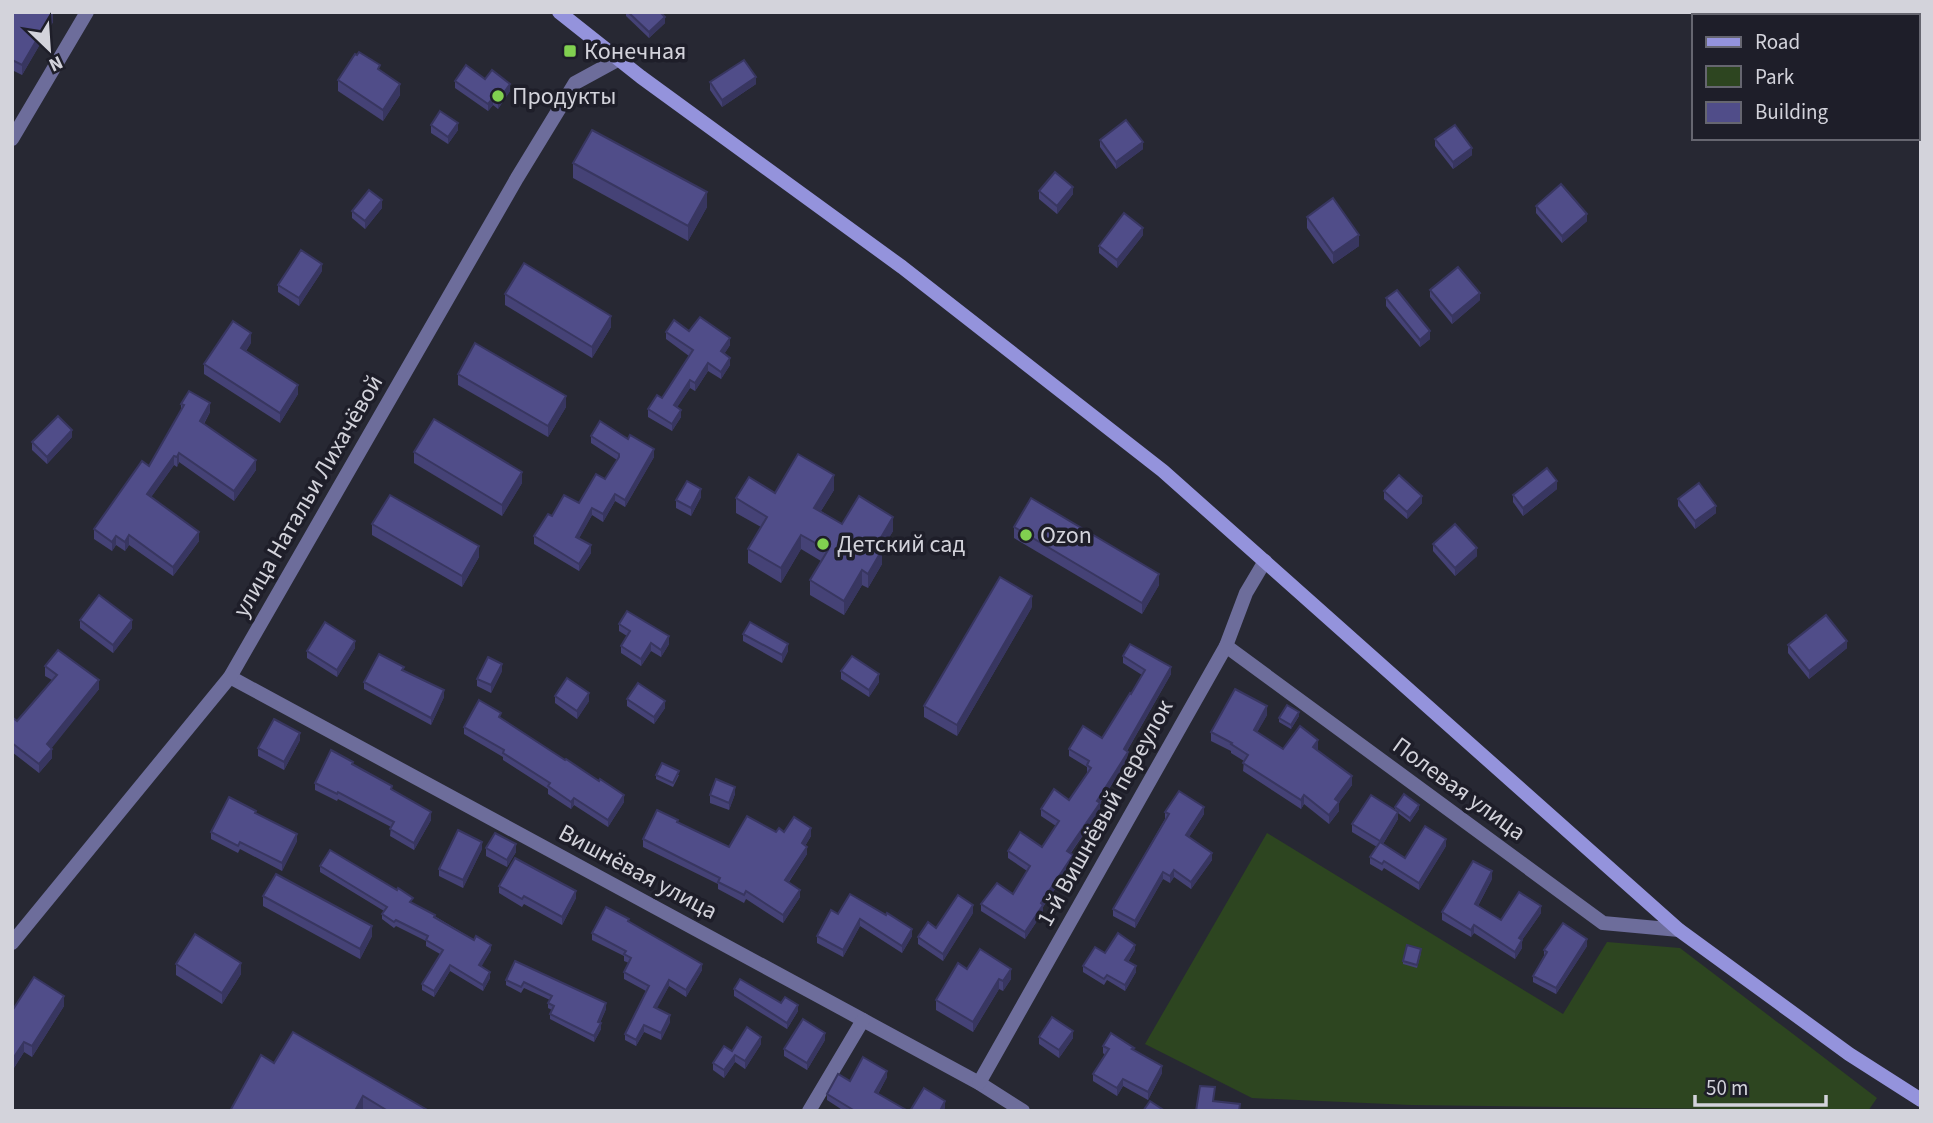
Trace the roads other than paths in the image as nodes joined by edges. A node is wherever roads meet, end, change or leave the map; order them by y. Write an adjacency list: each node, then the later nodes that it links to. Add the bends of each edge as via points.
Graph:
1 (87, 12): 4 (street)
2 (559, 12): 3 (street)
3 (619, 59): 5 (street, via 902,267 1163,471); 7 (street, улица Натальи Лихачёвой, via 575,83)
4 (12, 139)
5 (1265, 561): 6 (street, 1-й Вишнёвый переулок, via 1246,593); 8 (street)
6 (1226, 646): 8 (street, Полевая улица, via 1603,923); 11 (street, 1-й Вишнёвый переулок)
7 (230, 677): 9 (street, улица Натальи Лихачёвой); 10 (street, Вишнёвая улица)
8 (1679, 930): 12 (street, via 1849,1054)
9 (12, 943)
10 (863, 1020): 11 (street, Вишнёвая улица); 13 (street)
11 (979, 1083): 14 (street, Вишнёвая улица)
12 (1921, 1100)
13 (809, 1111)
14 (1023, 1111)

